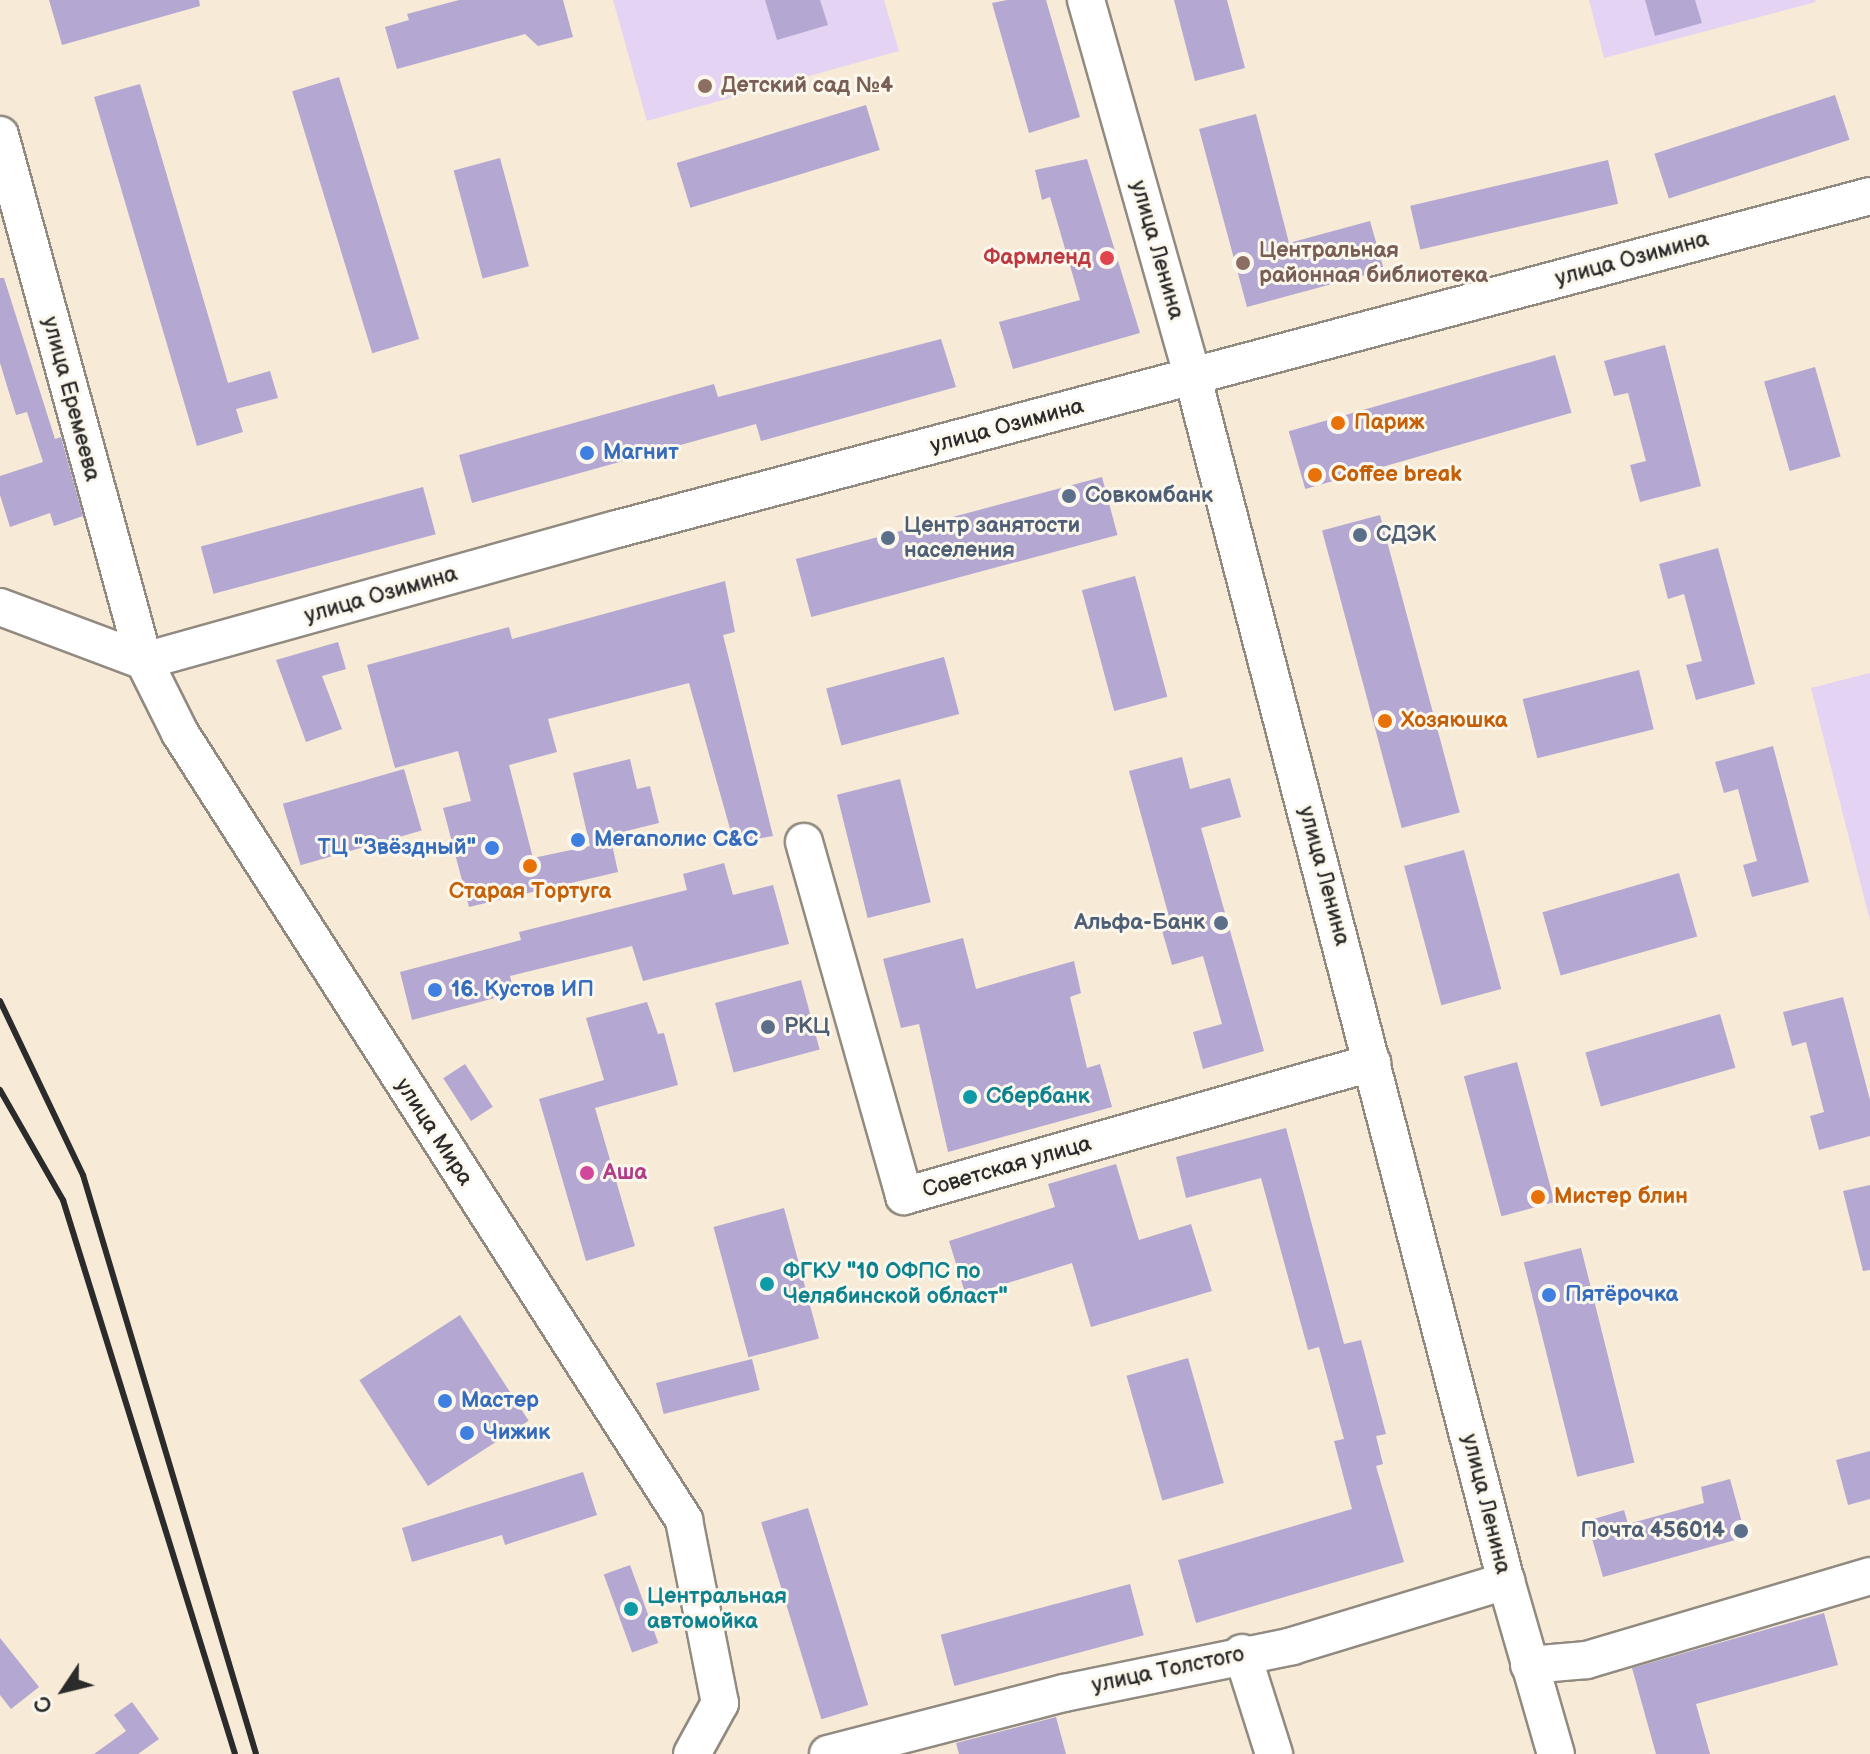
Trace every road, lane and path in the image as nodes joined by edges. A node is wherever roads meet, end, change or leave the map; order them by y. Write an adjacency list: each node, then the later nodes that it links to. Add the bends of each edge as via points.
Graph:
1 (1086, 0): 4 (street, улица Ленина)
2 (0, 135): 6 (street, улица Еремеева)
3 (1870, 196): 4 (street, улица Озимина)
4 (1193, 378): 6 (street, улица Озимина, via 617,529); 8 (street, улица Ленина)
5 (0, 607): 6 (street)
6 (144, 661): 13 (street, улица Мира, via 180,733 684,1520 720,1703)
7 (804, 842): 8 (street, Советская улица, via 904,1196)
8 (1372, 1063): 10 (street, улица Ленина)
9 (1870, 1576): 12 (street, via 1587,1660)
10 (1506, 1581): 11 (street, улица Толстого, via 1292,1646); 12 (street, улица Ленина)
11 (1242, 1653): 14 (street, улица Толстого); 15 (street)
12 (1529, 1665): 16 (street, улица Ленина)
13 (692, 1754)
14 (828, 1754)
15 (1274, 1754)
16 (1556, 1754)

